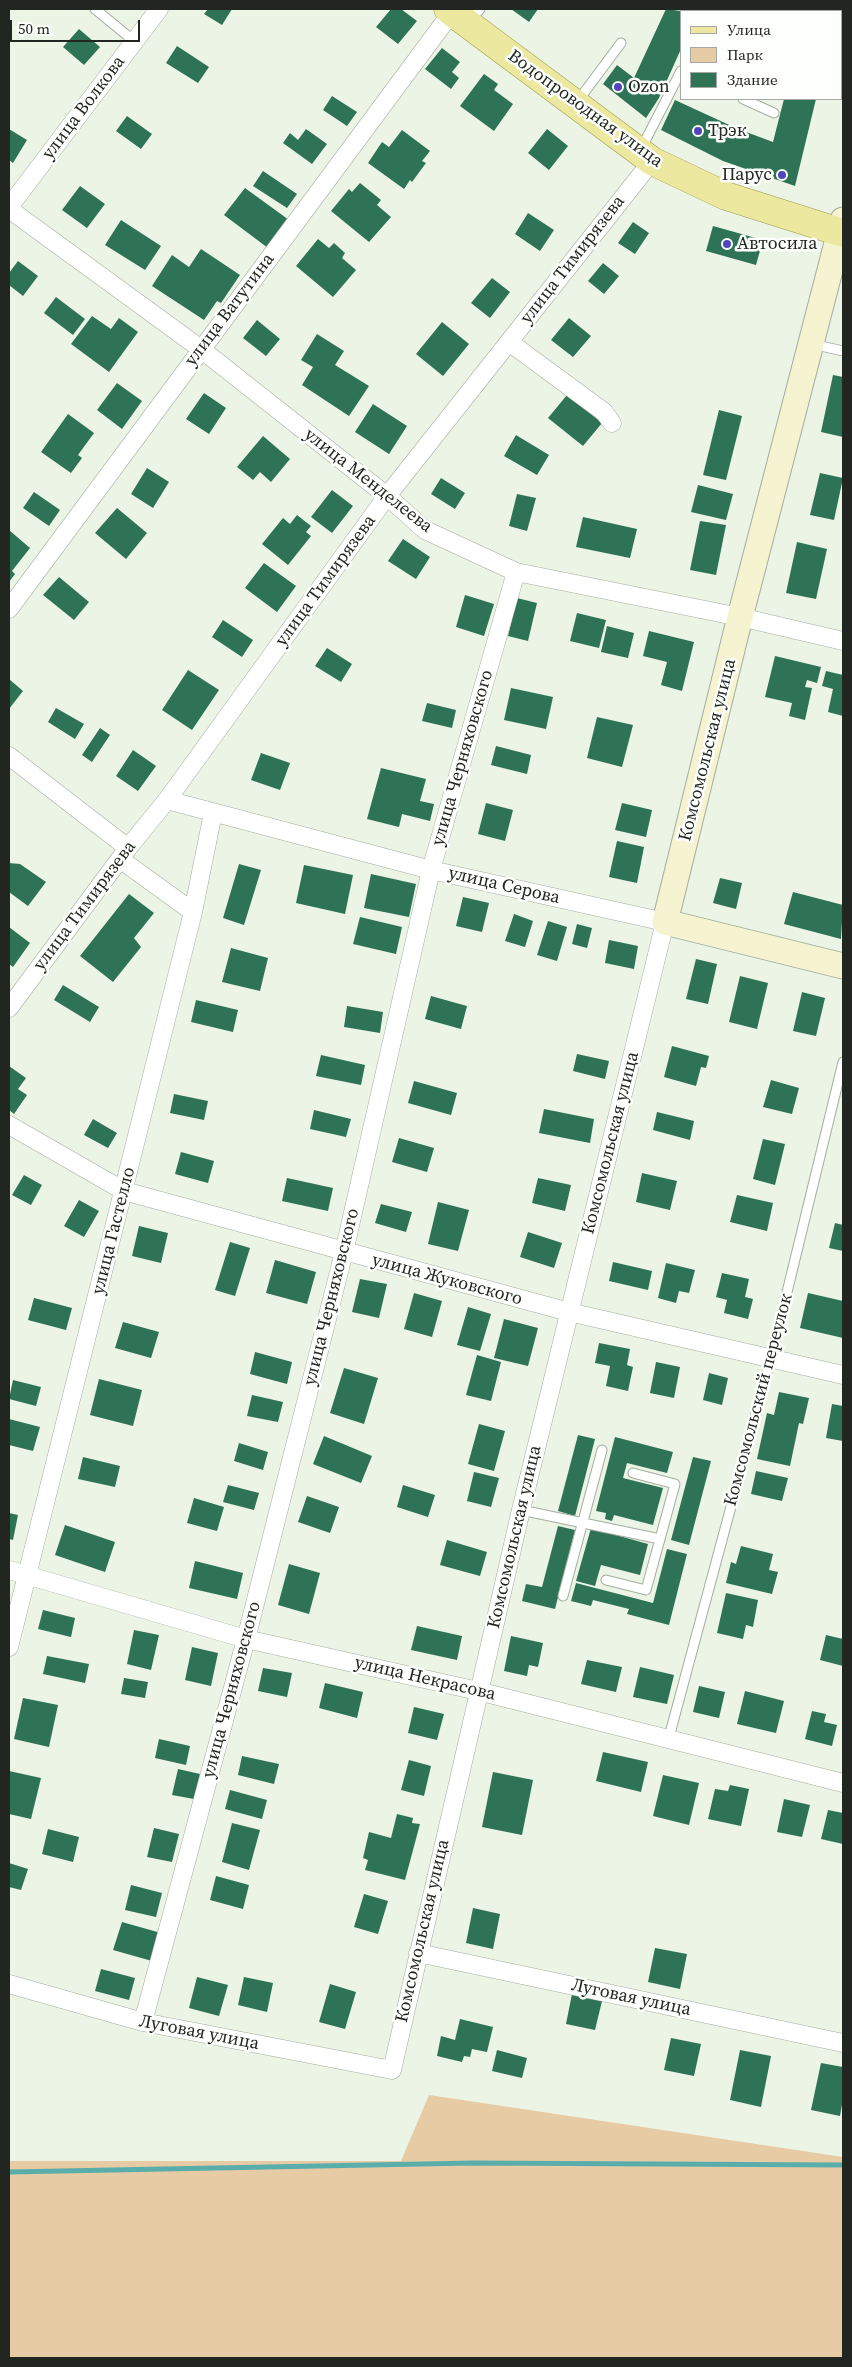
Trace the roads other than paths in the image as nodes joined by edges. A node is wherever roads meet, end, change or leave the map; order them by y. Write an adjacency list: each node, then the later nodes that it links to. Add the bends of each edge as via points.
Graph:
1 (95, 9): 4 (lane)
2 (159, 9): 4 (street, улица Волкова)
3 (462, 13): 8 (main road, Водопроводная улица); 15 (street, улица Ватутина)
4 (134, 41): 11 (street, улица Волкова)
5 (622, 43): 8 (lane)
6 (680, 73): 10 (lane)
7 (745, 100): 9 (lane)
8 (576, 104): 10 (main road, Водопроводная улица)
9 (774, 113)
10 (646, 156): 12 (main road, Водопроводная улица, via 726,196); 13 (street, улица Тимирязева)
11 (9, 208): 15 (street, улица Менделеева)
12 (842, 228): 14 (main road, Комсомольская улица)
13 (509, 342): 17 (street, via 604,412); 18 (street, улица Тимирязева)
14 (812, 344): 16 (lane); 21 (main road, Комсомольская улица)
15 (201, 349): 18 (street, улица Менделеева); 20 (street, улица Ватутина)
16 (843, 352)
17 (612, 423)
18 (387, 496): 19 (street, улица Менделеева, via 425,530); 24 (street, улица Тимирязева)
19 (516, 572): 21 (street, улица Менделеева); 27 (street, улица Черняховского)
20 (9, 609)
21 (740, 617): 22 (street, улица Менделеева); 29 (main road, Комсомольская улица)
22 (843, 641)
23 (9, 756): 26 (street)
24 (167, 800): 25 (street, улица Серова); 26 (street, улица Тимирязева)
25 (213, 813): 27 (street, улица Серова); 28 (street, улица Гастелло)
26 (124, 853): 28 (street); 31 (street, улица Тимирязева)
27 (431, 870): 29 (street, улица Серова); 35 (street, улица Черняховского)
28 (193, 912): 34 (street, улица Гастелло)
29 (665, 922): 30 (main road, улица Серова); 36 (street, Комсомольская улица)
30 (843, 966)
31 (9, 1008)
32 (843, 1062): 37 (lane, Комсомольский переулок)
33 (9, 1125): 34 (street, улица Жуковского)
34 (124, 1192): 35 (street, улица Жуковского); 45 (street, улица Гастелло)
35 (344, 1252): 36 (street, улица Жуковского); 48 (street, улица Черняховского)
36 (569, 1312): 37 (street, улица Жуковского); 41 (street, Комсомольская улица)
37 (771, 1358): 38 (street, улица Жуковского); 51 (lane, Комсомольский переулок)
38 (843, 1375)
39 (602, 1450): 42 (lane)
40 (632, 1473): 43 (lane, via 674,1484)
41 (521, 1510): 42 (lane); 50 (street, Комсомольская улица)
42 (582, 1522): 43 (lane); 47 (lane)
43 (660, 1539): 46 (lane, via 646,1590)
44 (9, 1570): 45 (street, улица Некрасова)
45 (26, 1574): 48 (street, улица Некрасова); 49 (street, улица Гастелло)
46 (606, 1580)
47 (563, 1596)
48 (246, 1639): 50 (street, улица Некрасова); 55 (street, улица Черняховского)
49 (9, 1646)
50 (478, 1691): 51 (street, улица Некрасова); 53 (street, Комсомольская улица)
51 (669, 1737): 52 (street, улица Некрасова)
52 (843, 1783)
53 (418, 1953): 56 (street, Луговая улица); 57 (street, Комсомольская улица)
54 (9, 1984): 55 (street, Луговая улица)
55 (143, 2022): 57 (street, Луговая улица)
56 (843, 2043)
57 (392, 2070)

